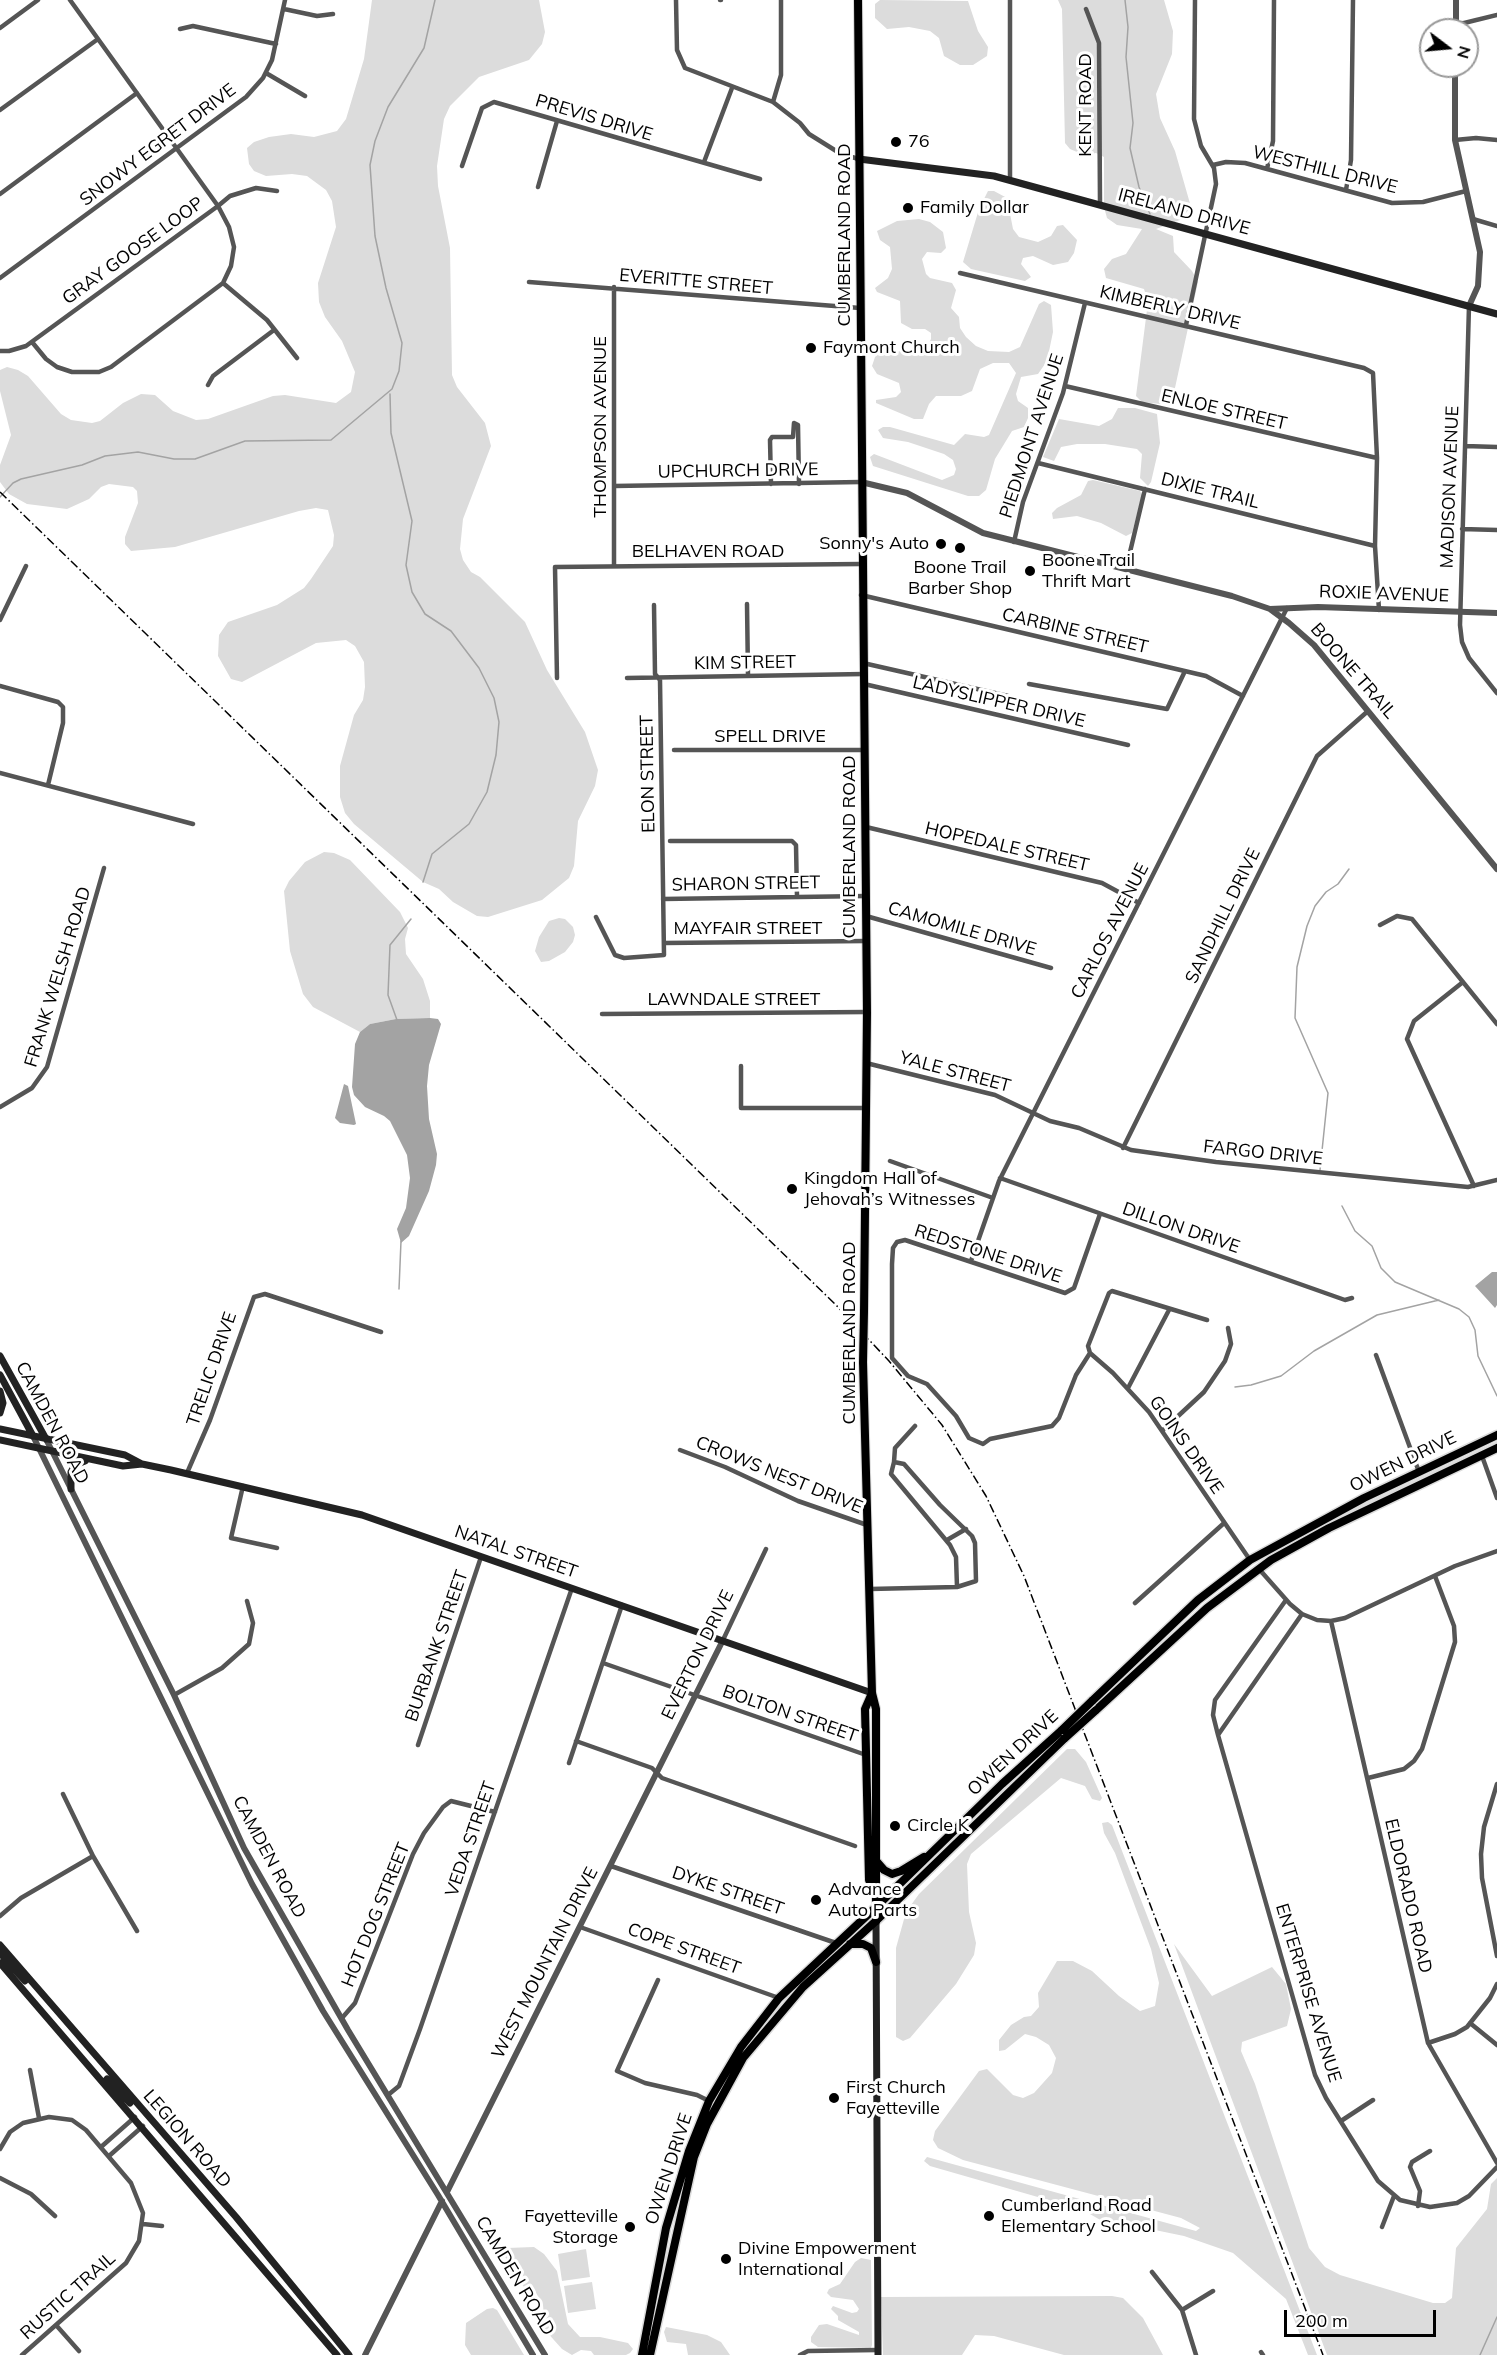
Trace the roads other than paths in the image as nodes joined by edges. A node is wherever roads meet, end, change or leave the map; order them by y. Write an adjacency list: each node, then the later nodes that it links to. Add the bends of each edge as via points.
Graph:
1 (38, 0): 18 (street)
2 (70, 0): 20 (street, GRAY GOOSE LOOP)
3 (285, 0): 12 (street, SNOWY EGRET DRIVE)
4 (676, 0): 24 (street, via 681,64)
5 (781, 0): 27 (street, via 781,75)
6 (858, 0): 33 (main road, CUMBERLAND ROAD)
7 (1010, 0): 39 (street)
8 (1195, 0): 35 (street, via 1194,119 1201,146)
9 (1274, 0): 37 (street, via 1273,141)
10 (1353, 0): 41 (street, via 1351,160)
11 (1456, 1): 16 (street)
12 (284, 9): 14 (street, via 318,16); 21 (street, SNOWY EGRET DRIVE)
13 (1086, 9): 45 (street, KENT ROAD, via 1099,42)
14 (333, 14)
15 (1497, 15): 17 (street)
16 (1456, 18)
17 (1479, 21)
18 (0, 28)
19 (180, 29): 21 (street, via 193,26)
20 (98, 39): 25 (street, GRAY GOOSE LOOP); 28 (street)
21 (276, 44): 22 (street, SNOWY EGRET DRIVE)
22 (266, 73): 26 (street); 32 (street, SNOWY EGRET DRIVE, via 246,97)
23 (1455, 78): 30 (street)
24 (732, 88): 27 (street); 34 (street)
25 (137, 93): 32 (street, GRAY GOOSE LOOP); 44 (street)
26 (305, 96)
27 (773, 102): 33 (street, via 809,134 841,154)
28 (0, 110)
29 (557, 121): 34 (street, PREVIS DRIVE); 36 (street, PREVIS DRIVE, via 487,103); 40 (street)
30 (1455, 140): 31 (street); 43 (street)
31 (1497, 140)
32 (177, 149): 46 (street, GRAY GOOSE LOOP); 51 (street, SNOWY EGRET DRIVE)
33 (859, 159): 39 (main road, IRELAND DRIVE); 57 (main road, CUMBERLAND ROAD)
34 (704, 162): 38 (street, PREVIS DRIVE)
35 (1213, 165): 37 (street, WESTHILL DRIVE, via 1235,161); 49 (street, via 1216,197)
36 (462, 166)
37 (1267, 169): 41 (street, WESTHILL DRIVE)
38 (760, 179)
39 (1010, 181): 45 (main road, IRELAND DRIVE)
40 (538, 187)
41 (1346, 190): 43 (street, WESTHILL DRIVE, via 1404,204)
42 (277, 191): 46 (street, via 255,188 230,196)
43 (1466, 191): 47 (street)
44 (0, 194)
45 (1100, 204): 49 (main road, IRELAND DRIVE)
46 (218, 206): 53 (street, via 234,247); 61 (street, GRAY GOOSE LOOP)
47 (1473, 219): 48 (street); 56 (street, via 1481,264 1478,286)
48 (1497, 226)
49 (1206, 234): 56 (main road, IRELAND DRIVE); 59 (street)
50 (960, 273): 55 (street, KIMBERLY DRIVE)
51 (0, 278)
52 (529, 282): 54 (street, EVERITTE STREET)
53 (223, 284): 60 (street, via 259,312); 61 (street, via 99,372 79,373 57,367)
54 (614, 287): 57 (street, EVERITTE STREET); 73 (street, THOMPSON AVENUE)
55 (1085, 303): 59 (street, KIMBERLY DRIVE); 65 (street, PIEDMONT AVENUE)
56 (1469, 306): 58 (main road, IRELAND DRIVE); 66 (street, MADISON AVENUE)
57 (860, 308): 70 (main road, CUMBERLAND ROAD)
58 (1497, 314)
59 (1186, 325): 68 (street, KIMBERLY DRIVE, via 1373,373)
60 (274, 330): 63 (street); 64 (street, via 213,376)
61 (32, 342): 62 (street, GRAY GOOSE LOOP)
62 (0, 351)
63 (297, 358)
64 (208, 385)
65 (1065, 386): 68 (street, ENLOE STREET); 69 (street, PIEDMONT AVENUE)
66 (1466, 446): 67 (street); 75 (street, MADISON AVENUE)
67 (1497, 447)
68 (1377, 458): 78 (street)
69 (1038, 462): 74 (street, DIXIE TRAIL); 77 (street, PIEDMONT AVENUE)
70 (861, 482): 72 (street, UPCHURCH DRIVE); 77 (street, BOONE TRAIL, via 908,493 970,528); 79 (main road, CUMBERLAND ROAD)
71 (771, 484): 72 (street, UPCHURCH DRIVE); 72 (street, via 770,440 793,437 794,423 798,425); 73 (street, UPCHURCH DRIVE)
72 (800, 484)
73 (614, 486): 81 (street, THOMPSON AVENUE)
74 (1145, 489): 78 (street, DIXIE TRAIL); 82 (street)
75 (1462, 529): 76 (street); 89 (street, MADISON AVENUE)
76 (1497, 530)
77 (1014, 542): 82 (street, BOONE TRAIL)
78 (1375, 546): 88 (street)
79 (861, 564): 81 (street, BELHAVEN ROAD); 83 (main road, CUMBERLAND ROAD)
80 (26, 566): 92 (street)
81 (614, 566): 98 (street, BELHAVEN ROAD, via 555,567)
82 (1126, 569): 87 (street, BOONE TRAIL, via 1239,597)
83 (861, 595): 93 (main road, CUMBERLAND ROAD); 94 (street, CARBINE STREET)
84 (747, 604): 96 (street)
85 (654, 605): 97 (street, ELON STREET)
86 (1288, 607): 87 (street, ROXIE AVENUE); 88 (street, ROXIE AVENUE); 91 (street, CARLOS AVENUE)
87 (1270, 609): 91 (street, BOONE TRAIL)
88 (1379, 610): 89 (street, ROXIE AVENUE)
89 (1460, 612): 90 (street, ROXIE AVENUE); 103 (street, MADISON AVENUE, via 1466,653)
90 (1497, 614)
91 (1282, 618): 105 (street, CARLOS AVENUE); 106 (street, BOONE TRAIL, via 1314,645)
92 (0, 620)
93 (863, 663): 95 (main road, CUMBERLAND ROAD); 104 (street)
94 (1185, 671): 101 (street, via 1167,709); 105 (street, CARBINE STREET, via 1206,676)
95 (864, 674): 96 (street, KIM STREET); 100 (main road, CUMBERLAND ROAD)
96 (748, 676): 97 (street, KIM STREET)
97 (658, 677): 99 (street, KIM STREET); 119 (street, ELON STREET)
98 (557, 678)
99 (627, 678)
100 (864, 684): 107 (street, LADYSLIPPER DRIVE); 109 (main road, CUMBERLAND ROAD)
101 (1029, 684)
102 (0, 686): 111 (street, via 58,702 63,707 63,723)
103 (1497, 693)
104 (1008, 696)
105 (1243, 696): 120 (street, CARLOS AVENUE)
106 (1368, 711): 116 (street, BOONE TRAIL); 136 (street, SANDHILL DRIVE, via 1317,756)
107 (1128, 745)
108 (674, 750): 109 (street, SPELL DRIVE)
109 (865, 750): 113 (main road, CUMBERLAND ROAD)
110 (0, 773): 111 (street)
111 (48, 785): 112 (street)
112 (193, 824)
113 (866, 827): 118 (main road, CUMBERLAND ROAD); 120 (street, HOPEDALE STREET, via 1102,884)
114 (670, 841): 117 (street, via 792,841 796,846)
115 (104, 868): 133 (street, FRANK WELSH ROAD, via 47,1067 32,1089)
116 (1497, 869)
117 (797, 897): 118 (street, SHARON STREET); 119 (street, SHARON STREET)
118 (866, 897): 121 (main road, CUMBERLAND ROAD)
119 (663, 899): 125 (street, ELON STREET)
120 (1139, 903): 135 (street, CARLOS AVENUE)
121 (866, 916): 124 (main road, CUMBERLAND ROAD); 126 (street, CAMOMILE DRIVE)
122 (596, 917): 125 (street, MAYFAIR STREET, via 611,952 620,957 662,956)
123 (1380, 925): 127 (street, via 1397,916 1412,920)
124 (866, 941): 125 (street, MAYFAIR STREET); 128 (main road, CUMBERLAND ROAD)
125 (664, 943)
126 (1051, 968)
127 (1463, 982): 130 (street); 140 (street, via 1414,1021 1407,1039)
128 (867, 1012): 129 (street, LAWNDALE STREET); 131 (main road, CUMBERLAND ROAD)
129 (602, 1014)
130 (1497, 1023)
131 (866, 1063): 134 (main road, CUMBERLAND ROAD); 135 (street, YALE STREET, via 995,1095)
132 (741, 1066): 134 (street, via 741,1108)
133 (0, 1107)
134 (866, 1108): 177 (main road, CUMBERLAND ROAD, bridge, via 863,1362)
135 (1034, 1112): 136 (street, FARGO DRIVE); 138 (street, CARLOS AVENUE)
136 (1122, 1149): 140 (street, FARGO DRIVE, via 1216,1162)
137 (890, 1161): 141 (street)
138 (1000, 1178): 141 (street, CARLOS AVENUE); 142 (street, DILLON DRIVE)
139 (1497, 1180): 140 (street, FARGO DRIVE)
140 (1474, 1186)
141 (993, 1198): 143 (street, CARLOS AVENUE)
142 (1100, 1214): 143 (street, REDSTONE DRIVE, via 1074,1288 1068,1293); 144 (street, DILLON DRIVE, via 1346,1300)
143 (971, 1261): 149 (street, REDSTONE DRIVE, via 905,1240 893,1248 892,1358 908,1376 927,1384 956,1416 969,1438 983,1444 990,1439 1052,1426)
144 (1353, 1298)
145 (1169, 1310): 146 (street); 149 (street, via 1112,1291 1088,1347); 153 (street)
146 (1207, 1320)
147 (1228, 1328): 158 (street, via 1231,1344 1225,1361 1204,1392)
148 (381, 1332): 172 (street, TRELIC DRIVE, via 265,1294 254,1297)
149 (1090, 1353): 153 (street, GOINS DRIVE)
150 (1376, 1355): 171 (street)
151 (0, 1356): 161 (main road, CAMDEN ROAD)
152 (0, 1375): 160 (main road, CAMDEN ROAD)
153 (1128, 1388): 158 (street, GOINS DRIVE)
154 (0, 1390): 155 (main road)
155 (0, 1413)
156 (915, 1426): 169 (street, via 895,1448)
157 (0, 1429): 160 (main road, NATAL STREET)
158 (1162, 1431): 176 (street, GOINS DRIVE)
159 (1497, 1435): 171 (highway, OWEN DRIVE)
160 (33, 1436): 161 (main road, NATAL STREET); 164 (street, CAMDEN ROAD)
161 (46, 1439): 166 (street, CAMDEN ROAD); 170 (main road, NATAL STREET, via 125,1455)
162 (0, 1440): 164 (main road, NATAL STREET)
163 (1497, 1448): 167 (highway, OWEN DRIVE)
164 (40, 1450): 166 (main road, NATAL STREET); 260 (street, CAMDEN ROAD, via 252,1884 323,2011)
165 (681, 1450): 177 (street, CROWS NEST DRIVE, via 798,1501)
166 (54, 1453): 168 (main road, NATAL STREET); 174 (street, CAMDEN ROAD)
167 (1482, 1455): 175 (street); 186 (highway, OWEN DRIVE, via 1296,1544)
168 (92, 1460): 170 (main road, NATAL STREET, via 123,1466); 174 (main road, via 75,1465)
169 (894, 1462): 178 (street, via 904,1464); 180 (street, via 891,1474)
170 (142, 1464): 172 (main road, NATAL STREET)
171 (1419, 1472): 179 (highway, OWEN DRIVE)
172 (187, 1473): 173 (main road, NATAL STREET)
173 (243, 1486): 181 (street, via 231,1538); 184 (main road, NATAL STREET, via 362,1515)
174 (71, 1489): 201 (street, CAMDEN ROAD)
175 (1497, 1498)
176 (1223, 1524): 185 (street, GOINS DRIVE); 193 (street)
177 (868, 1525): 190 (main road, CUMBERLAND ROAD)
178 (966, 1529): 180 (street); 188 (street, via 975,1543 975,1581)
179 (1304, 1531): 185 (highway, OWEN DRIVE); 186 (highway, via 1301,1537 1264,1559)
180 (947, 1540): 188 (street, via 956,1557)
181 (277, 1548)
182 (766, 1550): 198 (street, EVERTON DRIVE)
183 (1497, 1551): 187 (street)
184 (481, 1556): 189 (main road, NATAL STREET); 206 (street, BURBANK STREET)
185 (1250, 1560): 195 (highway, via 1252,1566 1213,1596); 203 (highway, OWEN DRIVE, bridge, via 1198,1600 1092,1701)
186 (1259, 1569): 191 (street); 195 (highway, OWEN DRIVE)
187 (1435, 1576): 197 (street); 210 (street, via 1454,1626 1455,1642 1422,1749 1404,1769)
188 (957, 1587): 190 (street)
189 (572, 1588): 194 (main road, NATAL STREET); 213 (street, VEDA STREET)
190 (870, 1588): 200 (main road, CUMBERLAND ROAD)
191 (1286, 1600): 196 (street); 204 (street, ENTERPRISE AVENUE, via 1215,1700 1213,1715)
192 (247, 1601): 201 (street, via 253,1623 249,1644 222,1668)
193 (1135, 1603)
194 (622, 1605): 198 (main road, NATAL STREET); 199 (street)
195 (1208, 1607): 203 (highway, OWEN DRIVE, bridge, via 1095,1711)
196 (1302, 1614): 197 (street); 204 (street)
197 (1331, 1621): 210 (street, ELDORADO ROAD)
198 (723, 1640): 200 (main road, NATAL STREET); 202 (street, EVERTON DRIVE)
199 (603, 1663): 202 (street, BOLTON STREET); 205 (street)
200 (872, 1693): 207 (main road, CUMBERLAND ROAD, via 865,1709); 217 (main road, CUMBERLAND ROAD, via 876,1709)
201 (174, 1695): 236 (street, CAMDEN ROAD, via 244,1848)
202 (695, 1695): 207 (street, BOLTON STREET); 209 (street, EVERTON DRIVE)
203 (1064, 1734): 215 (highway, OWEN DRIVE, via 1002,1784); 222 (highway, OWEN DRIVE)
204 (1218, 1735): 248 (street, ENTERPRISE AVENUE, via 1316,2075)
205 (576, 1741): 208 (street); 209 (street)
206 (418, 1745)
207 (866, 1755): 219 (main road, CUMBERLAND ROAD, via 869,1880)
208 (569, 1763)
209 (657, 1773): 214 (street); 218 (street, WEST MOUNTAIN DRIVE)
210 (1368, 1778): 239 (street, ELDORADO ROAD)
211 (1497, 1784): 229 (street, via 1484,1827 1481,1867)
212 (63, 1794): 216 (street)
213 (495, 1812): 236 (street, HOT DOG STREET, via 451,1801 443,1807 413,1854 355,2003); 242 (street, VEDA STREET, via 402,2078)
214 (855, 1846)
215 (935, 1851): 217 (highway, via 892,1874); 220 (highway, OWEN DRIVE)
216 (93, 1856): 221 (street, via 21,1898); 224 (street)
217 (878, 1862): 219 (main road, CUMBERLAND ROAD)
218 (612, 1866): 223 (street, WEST MOUNTAIN DRIVE); 225 (street, DYKE STREET)
219 (875, 1893): 220 (main road, CUMBERLAND ROAD)
220 (876, 1908): 222 (main road, CUMBERLAND ROAD); 225 (highway, OWEN DRIVE)
221 (0, 1916)
222 (876, 1921): 226 (highway, OWEN DRIVE); 230 (main road, CUMBERLAND ROAD)
223 (580, 1926): 235 (street, COPE STREET); 258 (street, WEST MOUNTAIN DRIVE)
224 (137, 1931)
225 (836, 1943): 235 (highway, OWEN DRIVE)
226 (849, 1944): 230 (highway, via 871,1948); 264 (highway, OWEN DRIVE, via 788,2003 757,2038 738,2068 694,2157)
227 (0, 1945): 234 (main road, LEGION ROAD)
228 (0, 1953): 234 (main road, via 33,1990)
229 (1497, 1956)
230 (876, 1962): 274 (main road, CUMBERLAND ROAD)
231 (0, 1963): 238 (main road, LEGION ROAD)
232 (658, 1980): 244 (street, via 617,2071)
233 (1497, 1984): 237 (street)
234 (43, 1995): 245 (main road, LEGION ROAD)
235 (778, 1998): 244 (highway, OWEN DRIVE, via 741,2047)
236 (342, 2018): 242 (street, CAMDEN ROAD)
237 (1470, 2023): 239 (street, via 1455,2034); 240 (street)
238 (67, 2040): 245 (main road, via 75,2043 134,2107); 246 (main road, LEGION ROAD)
239 (1428, 2043): 256 (street, ELDORADO ROAD)
240 (1497, 2044)
241 (30, 2070): 247 (street)
242 (388, 2095): 258 (street, CAMDEN ROAD)
243 (1373, 2100): 248 (street)
244 (709, 2101): 255 (highway, OWEN DRIVE)
245 (139, 2107): 254 (main road, LEGION ROAD)
246 (135, 2117): 249 (main road, LEGION ROAD); 250 (street); 254 (main road, via 142,2118)
247 (39, 2118): 250 (street, via 56,2116 72,2120); 251 (street, via 16,2127)
248 (1341, 2121): 259 (street, ENTERPRISE AVENUE, via 1378,2181)
249 (143, 2126): 253 (street); 276 (main road, LEGION ROAD)
250 (101, 2147): 253 (street)
251 (0, 2149)
252 (1430, 2151): 261 (street, via 1410,2167 1420,2191)
253 (109, 2156): 265 (street, via 135,2189)
254 (182, 2156): 277 (main road, LEGION ROAD)
255 (686, 2158): 263 (highway, OWEN DRIVE); 264 (highway, via 675,2211)
256 (1497, 2165): 261 (street, ENTERPRISE AVENUE, via 1462,2201 1444,2207)
257 (0, 2178): 262 (street, via 32,2194)
258 (447, 2191): 260 (street, WEST MOUNTAIN DRIVE); 280 (street, CAMDEN ROAD)
259 (1395, 2196): 261 (street, ENTERPRISE AVENUE); 267 (street)
260 (442, 2201): 278 (street, WEST MOUNTAIN DRIVE); 279 (street, CAMDEN ROAD)
261 (1418, 2206)
262 (55, 2216)
263 (669, 2216): 269 (highway, via 674,2222 663,2278); 281 (highway, OWEN DRIVE)
264 (680, 2218): 269 (highway, OWEN DRIVE)
265 (143, 2224): 266 (street); 272 (street, RUSTIC TRAIL, via 136,2248 126,2262)
266 (162, 2226)
267 (1382, 2227)
268 (1152, 2272): 271 (street)
269 (666, 2282): 282 (highway, OWEN DRIVE)
270 (1213, 2291): 271 (street)
271 (1182, 2310): 284 (street)
272 (56, 2325): 273 (street); 275 (street, RUSTIC TRAIL)
273 (79, 2351)
274 (878, 2353): 283 (street, via 808,2351)
275 (22, 2355)
276 (337, 2355)
277 (349, 2355)
278 (365, 2355)
279 (533, 2355)
280 (545, 2355)
281 (642, 2355)
282 (650, 2355)
283 (800, 2355)
284 (1196, 2355)

